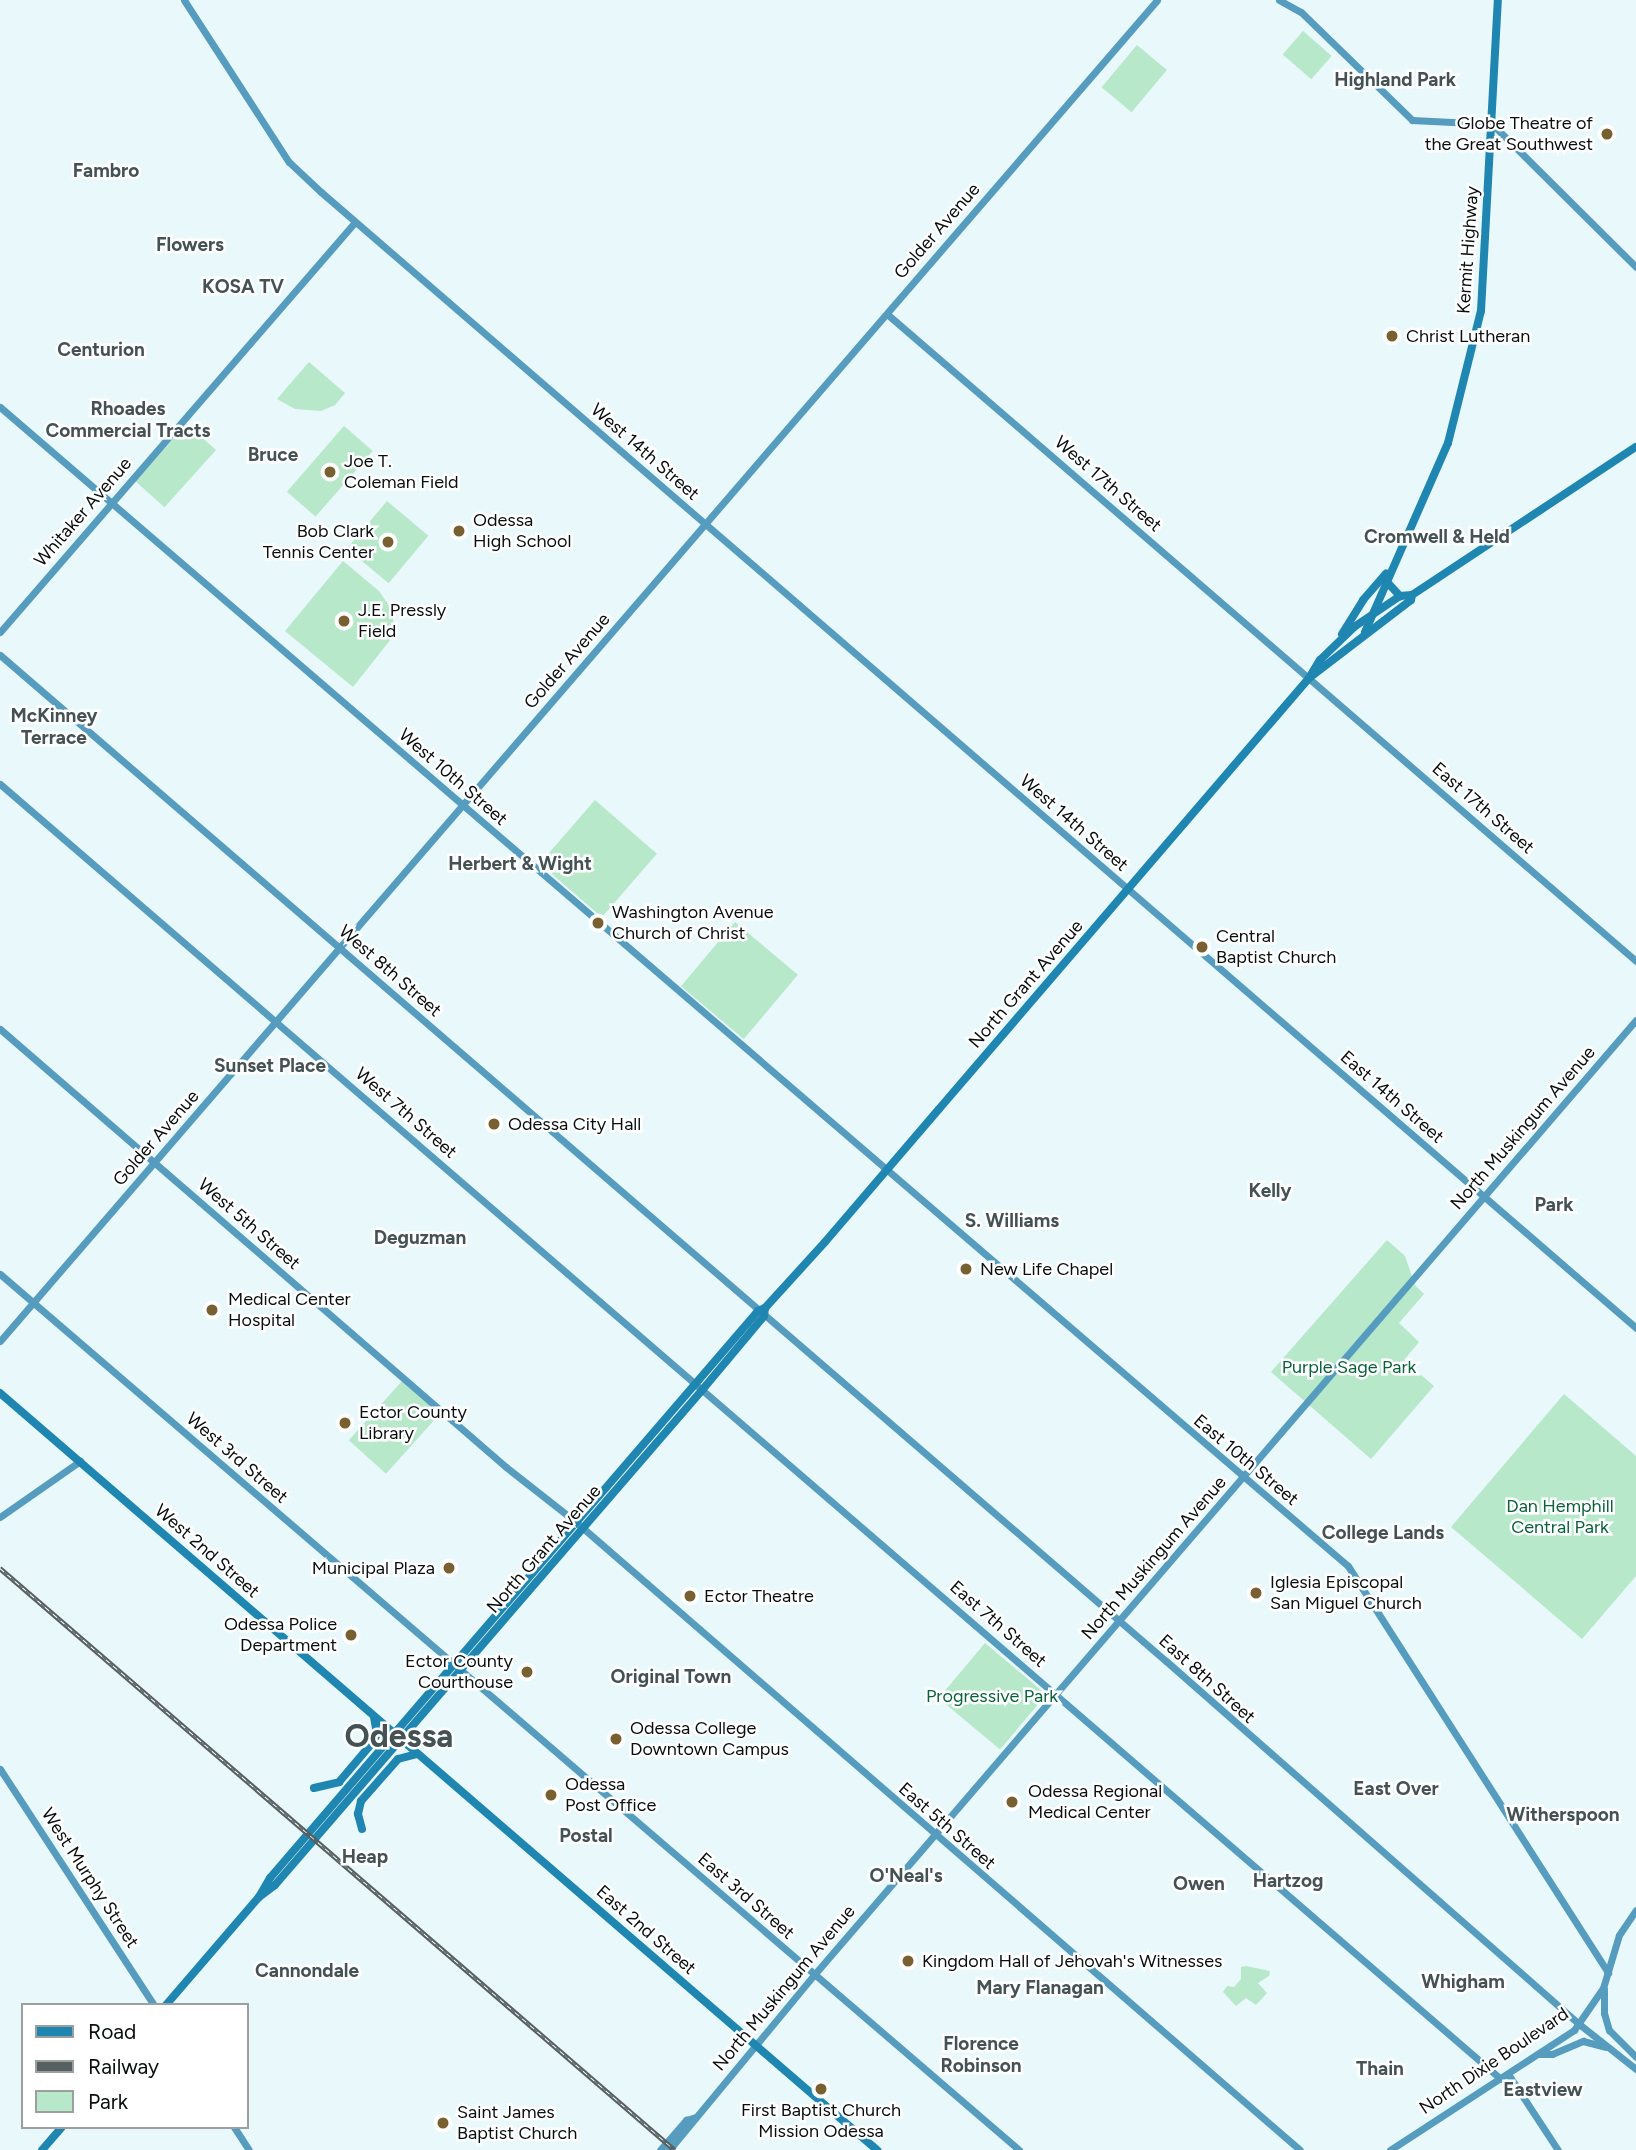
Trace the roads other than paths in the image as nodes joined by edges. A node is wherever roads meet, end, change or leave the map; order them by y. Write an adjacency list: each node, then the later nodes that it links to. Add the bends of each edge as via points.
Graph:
1 (184, 0): 6 (street, West 14th Street, via 289,162)
2 (1157, 0): 8 (street, Golder Avenue)
3 (1279, 0): 5 (street, via 1300,12 1412,120)
4 (1498, 0): 5 (main road, Kermit Highway)
5 (1492, 124): 7 (street); 13 (main road, Kermit Highway, via 1481,311 1451,433)
6 (355, 222): 11 (street, Whitaker Avenue); 12 (street, West 14th Street)
7 (1636, 267)
8 (887, 314): 12 (street, Golder Avenue); 22 (street, West 17th Street)
9 (0, 407): 11 (street, West 10th Street)
10 (1636, 447): 15 (main road)
11 (112, 502): 18 (street, Whitaker Avenue); 24 (street, West 10th Street)
12 (705, 525): 24 (street, Golder Avenue); 25 (street, West 14th Street)
13 (1390, 570): 14 (main road, Kermit Highway); 20 (main road, Kermit Highway, via 1363,600)
14 (1386, 581): 16 (main road); 17 (main road, Kermit Highway)
15 (1412, 595): 16 (main road); 19 (main road)
16 (1400, 596): 17 (main road)
17 (1373, 615): 19 (main road, Kermit Highway); 20 (main road)
18 (0, 632)
19 (1365, 632): 22 (main road, North Grant Avenue, via 1322,672)
20 (1339, 639): 22 (main road, North Grant Avenue)
21 (0, 655): 26 (street, West 8th Street)
22 (1309, 678): 25 (main road, North Grant Avenue); 27 (street, East 17th Street)
23 (0, 784): 29 (street, West 7th Street)
24 (463, 806): 26 (street, Golder Avenue); 32 (street, West 10th Street)
25 (1128, 890): 32 (main road, North Grant Avenue); 33 (street, East 14th Street)
26 (340, 948): 29 (street, Golder Avenue); 36 (street, West 8th Street)
27 (1636, 961)
28 (1636, 1020): 33 (street, North Muskingum Avenue)
29 (277, 1023): 31 (street, Golder Avenue); 39 (street, West 7th Street)
30 (0, 1029): 31 (street, West 5th Street)
31 (155, 1162): 35 (street, Golder Avenue); 44 (street, West 5th Street, via 506,1467)
32 (886, 1171): 36 (main road, North Grant Avenue); 42 (street, East 10th Street)
33 (1484, 1197): 37 (street, East 14th Street); 42 (street, North Muskingum Avenue)
34 (0, 1274): 35 (street, West 3rd Street)
35 (34, 1303): 38 (street, Golder Avenue); 46 (street, West 3rd Street)
36 (762, 1312): 39 (main road, North Grant Avenue); 45 (street, East 8th Street)
37 (1636, 1328)
38 (0, 1341)
39 (700, 1386): 44 (main road, North Grant Avenue); 47 (street, East 7th Street)
40 (0, 1393): 41 (main road, West 2nd Street)
41 (79, 1461): 43 (street); 48 (main road, West 2nd Street)
42 (1243, 1478): 45 (street, North Muskingum Avenue); 56 (street, East 10th Street, via 1348,1566)
43 (2, 1516)
44 (580, 1525): 46 (main road, North Grant Avenue); 54 (street, East 5th Street)
45 (1119, 1622): 47 (street, North Muskingum Avenue); 61 (street, East 8th Street)
46 (458, 1666): 49 (main road, North Grant Avenue); 57 (street, East 3rd Street)
47 (1056, 1695): 54 (street, North Muskingum Avenue); 66 (street, East 7th Street)
48 (374, 1717): 49 (main road, West 2nd Street); 52 (main road, via 377,1734 373,1742 340,1782)
49 (397, 1737): 50 (main road, East 2nd Street); 60 (main road, North Grant Avenue, via 270,1878 259,1897)
50 (416, 1754): 53 (main road, via 398,1759 364,1798 358,1811); 62 (main road, East 2nd Street)
51 (0, 1769): 59 (street, West Murphy Street)
52 (314, 1788)
53 (362, 1829)
54 (935, 1835): 57 (street, North Muskingum Avenue); 75 (street, East 5th Street)
55 (1636, 1909): 56 (street, North Dixie Boulevard, via 1619,1935)
56 (1608, 1973): 58 (street, North Dixie Boulevard)
57 (813, 1976): 62 (street, North Muskingum Avenue); 74 (street, East 3rd Street)
58 (1604, 1989): 61 (street, North Dixie Boulevard); 65 (street, via 1609,2030)
59 (153, 2003)
60 (168, 2003)
61 (1579, 2024): 63 (street, East 8th Street); 64 (street, North Dixie Boulevard)
62 (756, 2046): 69 (street, North Muskingum Avenue); 73 (main road, East 2nd Street)
63 (1613, 2051): 64 (street, via 1583,2041); 65 (street, East 8th Street)
64 (1539, 2054): 66 (street, North Dixie Boulevard)
65 (1636, 2064)
66 (1504, 2076): 76 (street, North Dixie Boulevard); 77 (street, East 7th Street)
67 (60, 2129): 70 (main road)
68 (235, 2129): 71 (street)
69 (669, 2147): 72 (street, North Muskingum Avenue)
70 (42, 2150)
71 (249, 2150)
72 (660, 2150)
73 (877, 2150)
74 (1019, 2150)
75 (1300, 2150)
76 (1390, 2150)
77 (1558, 2150)

